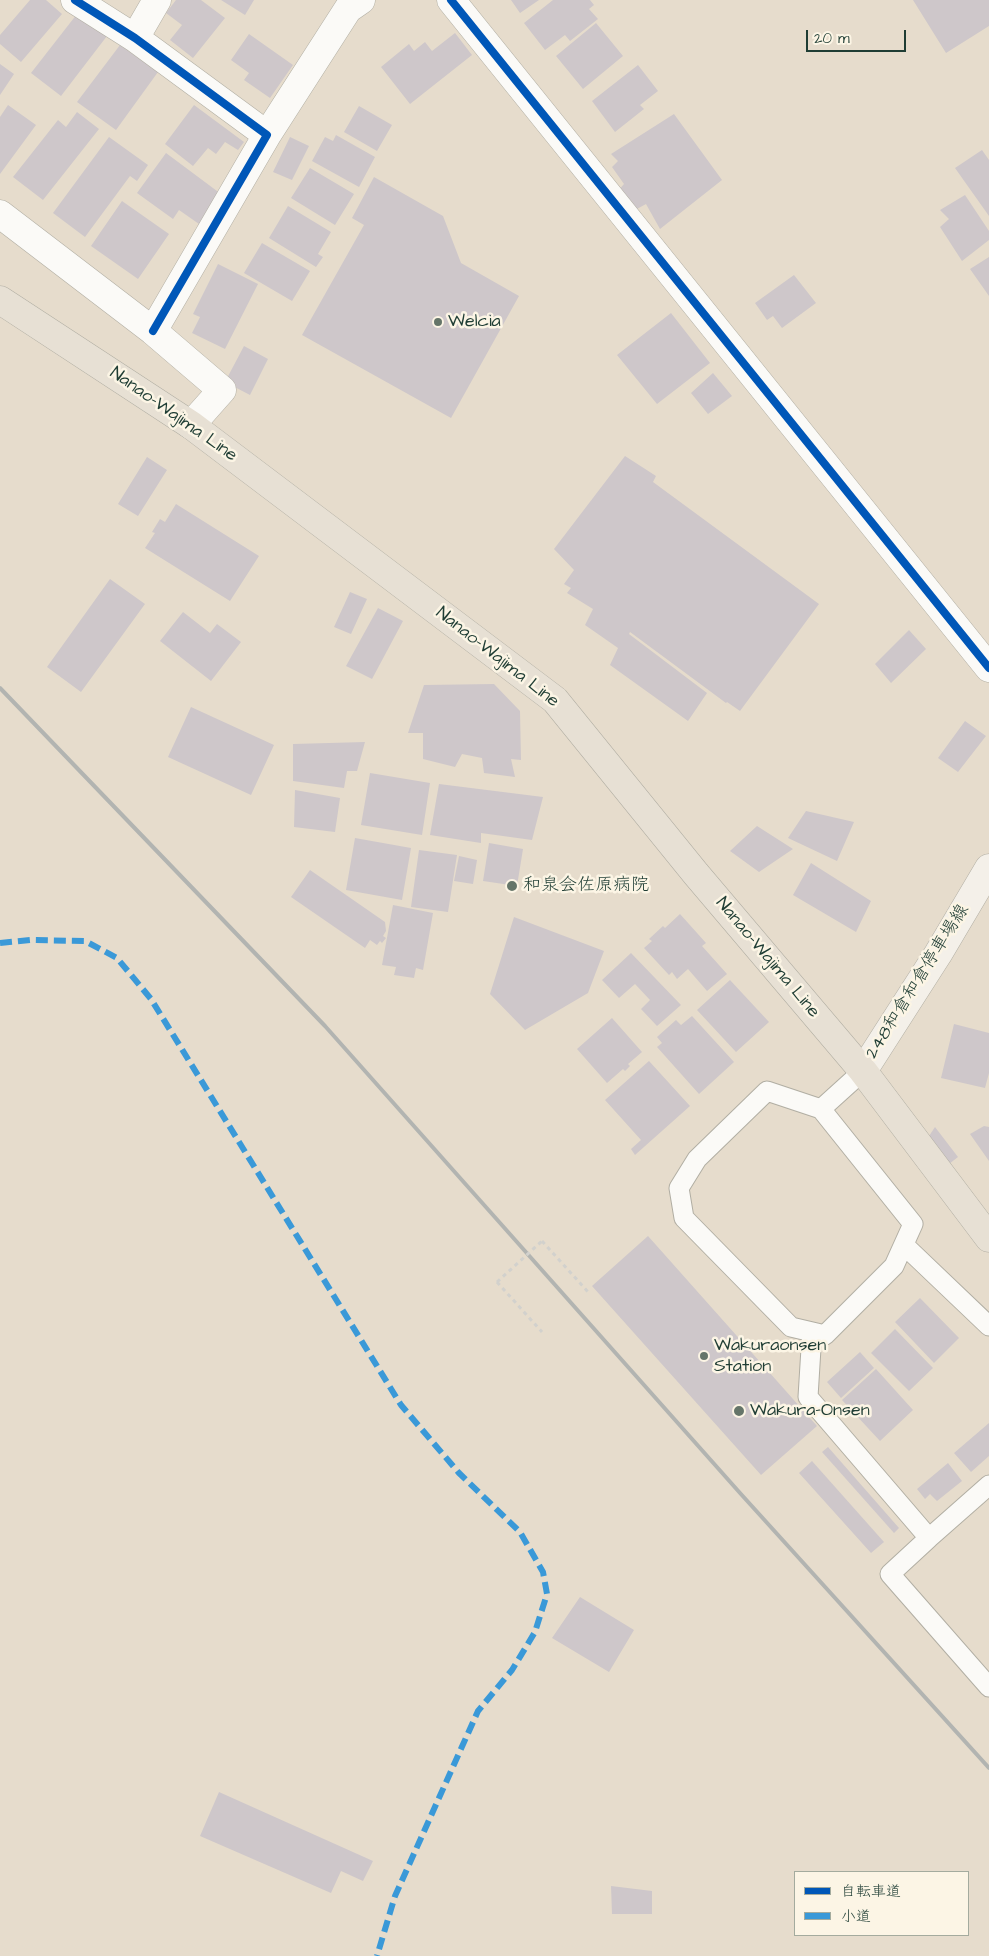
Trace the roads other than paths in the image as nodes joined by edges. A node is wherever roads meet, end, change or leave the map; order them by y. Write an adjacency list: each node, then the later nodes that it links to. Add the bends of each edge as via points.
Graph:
1 (75, 0): 5 (street)
2 (158, 0): 5 (street)
3 (361, 0): 6 (street, via 348,9)
4 (451, 0): 11 (street)
5 (135, 38): 6 (street)
6 (267, 136): 9 (street)
7 (0, 214): 9 (street)
8 (0, 300): 10 (main road, Nanao-Wajima Line)
9 (152, 331): 10 (street, via 222,390)
10 (191, 425): 13 (main road, Nanao-Wajima Line, via 555,700 690,867)
11 (989, 668)
12 (989, 868): 13 (main road, 248和倉和倉停車場線)
13 (863, 1071): 14 (lane); 15 (main road, Nanao-Wajima Line)
14 (821, 1110): 16 (lane, via 913,1224); 18 (lane, via 767,1091 697,1159 679,1188 684,1218 790,1328)
15 (989, 1238)
16 (904, 1245): 17 (lane); 18 (lane, via 894,1266 825,1335)
17 (989, 1326)
18 (812, 1332): 20 (lane, via 808,1397)
19 (989, 1485): 20 (lane)
20 (929, 1538): 21 (lane, via 890,1574)
21 (989, 1687)

